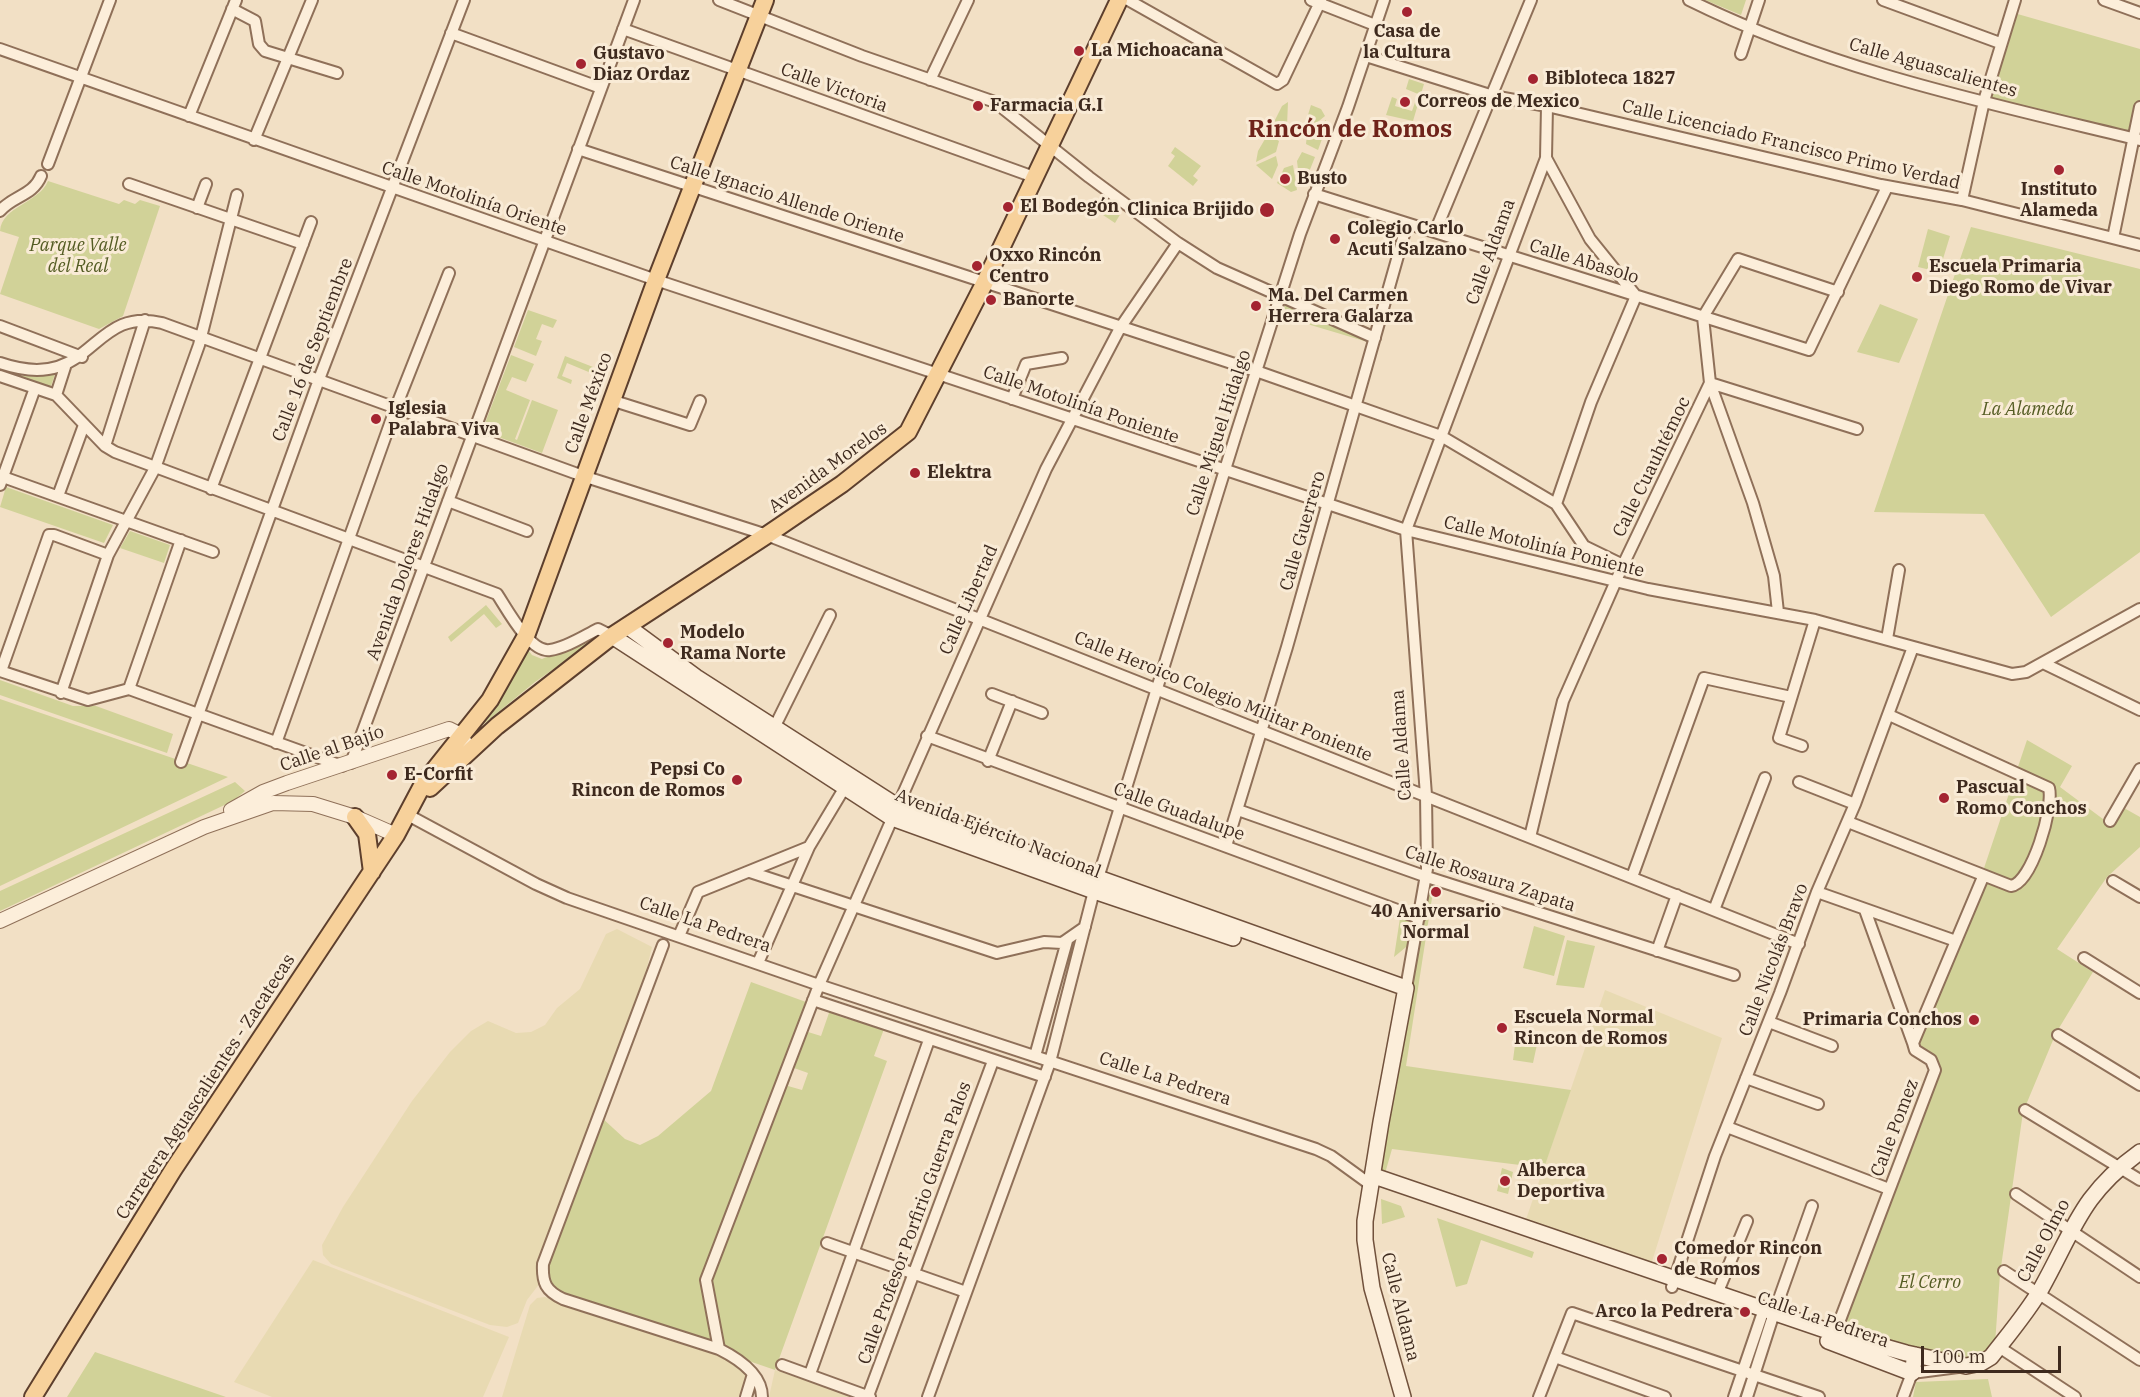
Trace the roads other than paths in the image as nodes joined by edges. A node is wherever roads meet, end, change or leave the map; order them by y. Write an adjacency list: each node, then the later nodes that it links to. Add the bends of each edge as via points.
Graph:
1 (110, 0): 32 (street)
2 (312, 0): 29 (street)
3 (464, 0): 24 (street, Calle 16 de Septiembre)
4 (634, 0): 23 (street, Avenida Dolores Hidalgo)
5 (719, 0): 20 (street)
6 (765, 0): 20 (main road, Calle México)
7 (968, 0): 33 (street)
8 (1119, 0): 42 (main road, Avenida Morelos)
9 (1128, 0): 17 (street, via 1274,83 1280,83)
10 (1384, 0): 21 (street, Calle Miguel Hidalgo)
11 (1531, 0): 35 (street)
12 (1689, 0): 22 (street, Calle Aguascalientes)
13 (1759, 0): 22 (street)
14 (1883, 0): 25 (street)
15 (2015, 0): 25 (street)
16 (2104, 0): 19 (street)
17 (1317, 2): 21 (street)
18 (234, 4): 29 (street, via 255,21 263,49); 39 (street)
19 (2140, 13)
20 (758, 16): 30 (main road, Calle México); 33 (street)
21 (1376, 25): 28 (street, Calle Miguel Hidalgo)
22 (1750, 28): 27 (street); 36 (street, Calle Aguascalientes, via 1895,78)
23 (623, 29): 30 (street, Calle Victoria); 34 (street, Avenida Dolores Hidalgo)
24 (451, 33): 34 (street); 52 (street, Calle 16 de Septiembre)
25 (2000, 42): 36 (street)
26 (0, 49): 32 (street, Calle Motolinía Oriente)
27 (1741, 54)
28 (1366, 56): 35 (street, Calle Licenciado Francisco Primo Verdad); 53 (street, Calle Miguel Hidalgo)
29 (290, 57): 31 (street); 41 (street)
30 (736, 70): 47 (street, Calle Victoria); 50 (main road, Calle México)
31 (337, 73)
32 (80, 77): 39 (street, Calle Motolinía Oriente); 45 (street)
33 (930, 80): 42 (street, via 995,102)
34 (601, 88): 43 (street, Avenida Dolores Hidalgo)
35 (1493, 96): 37 (street, Calle Licenciado Francisco Primo Verdad); 61 (street)
36 (1984, 101): 40 (street, Calle Aguascalientes); 55 (street)
37 (1547, 106): 44 (street, Calle Aldama); 51 (street, Calle Licenciado Francisco Primo Verdad)
38 (2140, 108): 40 (street)
39 (189, 116): 41 (street, Calle Motolinía Oriente)
40 (2137, 139): 62 (street)
41 (254, 140): 52 (street, Calle Motolinía Oriente)
42 (1049, 146): 47 (main road, Avenida Morelos); 64 (street)
43 (578, 149): 50 (street, Calle Ignacio Allende Oriente); 63 (street, Avenida Dolores Hidalgo)
44 (1545, 158): 67 (street, Calle Aldama); 72 (street, via 1590,239)
45 (48, 164)
46 (41, 176): 56 (street, via 32,190)
47 (1034, 177): 70 (main road, Avenida Morelos)
48 (129, 184): 57 (street)
49 (206, 184): 57 (street)
50 (692, 186): 69 (main road, Calle México); 70 (street, Calle Ignacio Allende Oriente)
51 (1887, 187): 55 (street, Calle Licenciado Francisco Primo Verdad); 71 (street)
52 (392, 188): 63 (street, Calle Motolinía Oriente); 88 (street, Calle 16 de Septiembre)
53 (1314, 194): 60 (street, Calle Abasolo); 73 (street, Calle Miguel Hidalgo)
54 (237, 195): 58 (street)
55 (1962, 200): 62 (street, Calle Licenciado Francisco Primo Verdad)
56 (2, 207)
57 (197, 208): 58 (street)
58 (230, 219): 65 (street); 78 (street)
59 (311, 222): 65 (street)
60 (1407, 224): 61 (street, Calle Abasolo); 79 (street, Calle Guerrero)
61 (1436, 232): 67 (street, Calle Abasolo)
62 (2113, 238): 66 (street, Calle Licenciado Francisco Primo Verdad)
63 (546, 242): 69 (street, Calle Motolinía Oriente); 100 (street, Avenida Dolores Hidalgo)
64 (1178, 243): 73 (street, via 1217,268); 77 (street, Calle Libertad)
65 (303, 244): 82 (street)
66 (2140, 245)
67 (1511, 256): 72 (street, Calle Abasolo); 101 (street, Calle Aldama)
68 (448, 273): 96 (street)
69 (656, 280): 86 (street, Calle Motolinía Oriente); 93 (main road, Calle México)
70 (984, 282): 77 (street, Calle Ignacio Allende Oriente); 86 (main road, Avenida Morelos)
71 (1838, 292): 74 (street, via 1738,259); 74 (street, Calle Abasolo, via 1809,350)
72 (1636, 296): 74 (street, Calle Abasolo); 111 (street, via 1592,402)
73 (1279, 297): 79 (street); 85 (street, Calle Miguel Hidalgo)
74 (1703, 317): 89 (street)
75 (145, 320): 78 (street, Calle Heroico Colegio Militar Poniente); 80 (street, via 112,329); 102 (street)
76 (0, 326): 80 (street)
77 (1120, 328): 85 (street, Calle Ignacio Allende Oriente); 97 (street, Calle Libertad)
78 (201, 338): 82 (street, Calle Heroico Colegio Militar Poniente); 103 (street)
79 (1375, 339): 95 (street, Calle Guerrero)
80 (82, 357): 84 (street)
81 (1062, 358): 92 (street, via 1026,364)
82 (258, 359): 88 (street, Calle Heroico Colegio Militar Poniente); 107 (street)
83 (0, 363): 84 (street, via 37,372)
84 (65, 367): 91 (street)
85 (1256, 371): 95 (street, Calle Ignacio Allende Oriente); 104 (street, Calle Miguel Hidalgo)
86 (939, 374): 92 (street, Calle Motolinía Poniente); 116 (main road, Avenida Morelos, via 903,438)
87 (0, 376): 90 (street)
88 (319, 381): 96 (street, Calle Heroico Colegio Militar Poniente); 112 (street, Calle 16 de Septiembre)
89 (1710, 383): 99 (street); 121 (street, Calle Cuauhtémoc); 126 (street, via 1753,503 1774,576)
90 (35, 388): 91 (street); 106 (street)
91 (56, 395): 98 (street)
92 (1011, 399): 97 (street, Calle Motolinía Poniente)
93 (611, 400): 94 (street, via 690,425); 105 (main road, Calle México)
94 (700, 401)
95 (1356, 406): 101 (street, Calle Ignacio Allende Oriente); 110 (street, Calle Guerrero)
96 (396, 407): 100 (street, Calle Heroico Colegio Militar Poniente); 117 (street)
97 (1073, 420): 104 (street, Calle Motolinía Poniente); 128 (street, Calle Libertad, via 1046,469)
98 (84, 425): 102 (street); 108 (street)
99 (1857, 429)
100 (473, 435): 105 (street, Calle Heroico Colegio Militar Poniente); 109 (street, Avenida Dolores Hidalgo)
101 (1441, 436): 111 (street, Calle Ignacio Allende Oriente); 114 (street, Calle Aldama)
102 (105, 446): 103 (street)
103 (155, 468): 107 (street); 113 (street)
104 (1224, 471): 110 (street, Calle Motolinía Poniente); 138 (street, Calle Miguel Hidalgo)
105 (583, 476): 116 (street, Calle Heroico Colegio Militar Poniente); 131 (main road, Calle México)
106 (1, 481): 108 (street)
107 (211, 489): 112 (street)
108 (58, 496): 113 (street)
109 (448, 501): 115 (street); 122 (street, Avenida Dolores Hidalgo)
110 (1328, 504): 114 (street, Calle Motolinía Poniente); 148 (street, Calle Guerrero)
111 (1556, 504): 121 (street, via 1584,546)
112 (271, 511): 117 (street); 145 (street, Calle 16 de Septiembre)
113 (126, 521): 118 (street); 120 (street)
114 (1406, 530): 124 (street, Calle Motolinía Poniente); 162 (street, Calle Aldama)
115 (527, 531)
116 (767, 536): 128 (street, Calle Heroico Colegio Militar Poniente); 130 (main road, Avenida Morelos)
117 (349, 539): 122 (street); 152 (street)
118 (181, 540): 119 (street); 139 (street)
119 (213, 552)
120 (108, 555): 136 (street, via 49,535); 140 (street)
121 (1623, 565): 124 (street, Calle Cuauhtémoc)
122 (425, 566): 131 (street, via 497,594); 157 (street, Avenida Dolores Hidalgo)
123 (1899, 570): 133 (street)
124 (1617, 581): 126 (street, Calle Motolinía Poniente); 173 (street, Calle Cuauhtémoc, via 1563,701)
125 (2140, 609): 135 (street, Calle Motolinía Poniente)
126 (1778, 612): 129 (street, Calle Motolinía Poniente)
127 (830, 615): 149 (street)
128 (979, 618): 138 (street, Calle Heroico Colegio Militar Poniente); 151 (street, Calle Libertad)
129 (1815, 620): 133 (street, Calle Motolinía Poniente); 142 (street)
130 (627, 626): 132 (main road, Avenida Morelos); 137 (main road, Avenida Ejército Nacional)
131 (526, 636): 132 (street, via 544,650 598,629); 150 (main road, Calle México, via 490,700)
132 (612, 636): 137 (main road, Avenida Ejército Nacional); 154 (main road, Avenida Morelos)
133 (1887, 639): 134 (street, Calle Motolinía Poniente)
134 (1913, 647): 135 (street, Calle Motolinía Poniente, via 2019,674); 147 (street, Calle Nicolás Bravo)
135 (2043, 663): 144 (street)
136 (1, 671): 140 (street)
137 (693, 681): 149 (main road, Avenida Ejército Nacional)
138 (1156, 688): 148 (street, Calle Heroico Colegio Militar Poniente); 165 (street, Calle Miguel Hidalgo)
139 (129, 689): 140 (street, via 88,700); 145 (street)
140 (61, 693)
141 (992, 694): 143 (street)
142 (1791, 697): 153 (street, via 1779,738); 179 (street, via 1704,678)
143 (1012, 701): 146 (street); 155 (street)
144 (2140, 710)
145 (197, 713): 152 (street); 156 (street, Calle 16 de Septiembre)
146 (1042, 713)
147 (1889, 715): 163 (street, Calle Nicolás Bravo); 180 (street, via 2049,788 2051,807 2030,868 2019,884 2011,886)
148 (1260, 730): 162 (street, Calle Heroico Colegio Militar Poniente); 166 (street, Calle Guerrero)
149 (772, 732): 161 (main road, Avenida Ejército Nacional); 167 (main road, Avenida Ejército Nacional)
150 (460, 735): 154 (street); 157 (street, Calle al Bajío, via 448,729); 164 (main road, Calle México, via 423,784)
151 (927, 736): 155 (street, Calle Guadalupe); 167 (street, Calle Libertad)
152 (276, 742): 157 (street)
153 (1802, 746)
154 (469, 751): 164 (main road, Avenida Morelos)
155 (988, 761): 165 (street, Calle Guadalupe)
156 (181, 762)
157 (346, 765): 171 (street, Calle al Bajío, via 263,792)
158 (2140, 769): 169 (street)
159 (1765, 778): 188 (street)
160 (1799, 782): 163 (street)
161 (845, 787): 167 (main road, Avenida Ejército Nacional); 175 (street)
162 (1426, 795): 173 (street, Calle Heroico Colegio Militar Poniente); 178 (street, Calle Aldama)
163 (1855, 804): 170 (street, Calle Nicolás Bravo)
164 (412, 808): 172 (main road, Carretera Aguascalientes - Zacatecas); 193 (street, Calle La Pedrera, via 552,892)
165 (1121, 808): 174 (street, Calle Guadalupe); 183 (street, Calle Miguel Hidalgo)
166 (1238, 810): 174 (street, Calle Guerrero); 178 (street, Calle Rosaura Zapata)
167 (895, 812): 183 (main road, Avenida Ejército Nacional); 187 (street, Calle Libertad)
168 (356, 817): 171 (street, via 313,804 282,802); 172 (street); 176 (main road, via 367,834)
169 (2110, 821)
170 (1848, 822): 180 (street); 184 (street, Calle Nicolás Bravo)
171 (204, 826): 191 (street)
172 (396, 835): 176 (main road, Carretera Aguascalientes - Zacatecas)
173 (1530, 837): 179 (street, Calle Heroico Colegio Militar Poniente)
174 (1226, 846): 190 (street, Calle Guadalupe)
175 (809, 847): 177 (street); 182 (street)
176 (372, 872): 254 (main road, Carretera Aguascalientes - Zacatecas, via 172,1170)
177 (750, 872): 182 (street); 193 (street, via 703,889 695,896)
178 (1427, 877): 190 (street, Calle Aldama); 198 (street, Calle Rosaura Zapata)
179 (1632, 877): 185 (street, Calle Heroico Colegio Militar Poniente)
180 (1983, 877): 195 (street)
181 (2113, 881): 186 (street)
182 (793, 885): 187 (street); 200 (street)
183 (1096, 885): 192 (street); 203 (main road, Avenida Ejército Nacional)
184 (1817, 892): 189 (street); 196 (street, Calle Nicolás Bravo)
185 (1677, 895): 188 (street, Calle Heroico Colegio Militar Poniente); 198 (street)
186 (2140, 897)
187 (853, 906): 194 (street, via 997,953); 202 (street, Calle Libertad)
188 (1714, 910): 196 (street, Calle Heroico Colegio Militar Poniente)
189 (1865, 910): 195 (street); 211 (street)
190 (1419, 918): 203 (street, Calle Aldama)
191 (0, 921)
192 (1085, 927): 194 (street); 207 (street)
193 (679, 936): 200 (street, Calle La Pedrera)
194 (1067, 941): 206 (street)
195 (1956, 941): 211 (street)
196 (1799, 944): 208 (street, Calle Nicolás Bravo)
197 (663, 945): 242 (street, via 543,1264 542,1277 545,1287 563,1299)
198 (1657, 951): 201 (street, Calle Rosaura Zapata)
199 (2084, 958): 204 (street)
200 (758, 963): 202 (street, Calle La Pedrera)
201 (1734, 975)
202 (819, 985): 205 (street, Calle Libertad); 213 (street, Calle La Pedrera)
203 (1406, 992): 225 (main road, Calle Aldama)
204 (2140, 993)
205 (813, 1000): 210 (street); 242 (street, Calle Libertad, via 706,1280)
206 (1050, 1003): 207 (street); 213 (street)
207 (1064, 1010): 215 (street)
208 (1769, 1022): 212 (street); 217 (street, Calle Nicolás Bravo)
209 (2058, 1035): 218 (street)
210 (929, 1040): 214 (street); 232 (street)
211 (1913, 1043): 226 (street, Calle Pomez, via 1916,1050 1931,1060 1935,1070)
212 (1832, 1046)
213 (1035, 1056): 215 (street, Calle La Pedrera)
214 (993, 1061): 216 (street); 234 (street, Calle Profesor Porfirio Guerra Palos)
215 (1050, 1062): 216 (street); 225 (street, Calle La Pedrera, via 1317,1149)
216 (1044, 1077): 237 (street)
217 (1746, 1078): 219 (street); 221 (street, Calle Nicolás Bravo)
218 (2140, 1085)
219 (1818, 1104)
220 (2025, 1110): 223 (street)
221 (1727, 1127): 226 (street); 236 (street, Calle Nicolás Bravo)
222 (2140, 1152): 223 (main road, Calle Olmo)
223 (2118, 1167): 224 (street); 230 (main road, Calle Olmo)
224 (2140, 1180)
225 (1372, 1181): 236 (main road, Calle La Pedrera); 259 (main road, Calle Aldama, via 1365,1221 1369,1271)
226 (1889, 1189): 241 (street, Calle Pomez)
227 (2016, 1194): 230 (street)
228 (1812, 1206): 240 (street)
229 (1747, 1221): 239 (street)
230 (2070, 1229): 235 (street); 238 (main road, Calle Olmo)
231 (827, 1243): 232 (street)
232 (854, 1253): 234 (street); 252 (street)
233 (2004, 1271): 238 (street)
234 (914, 1274): 237 (street); 257 (street, Calle Profesor Porfirio Guerra Palos)
235 (2140, 1277)
236 (1673, 1283): 239 (main road, Calle La Pedrera); 240 (main road, Calle La Pedrera)
237 (966, 1292): 258 (street)
238 (2039, 1292): 243 (main road, Calle Olmo); 246 (street)
239 (1717, 1294): 240 (main road, Calle La Pedrera)
240 (1767, 1315): 241 (main road, Calle La Pedrera); 249 (street); 250 (main road, Calle La Pedrera); 253 (street)
241 (1835, 1333): 244 (main road, Calle La Pedrera)
242 (719, 1349): 251 (street, via 738,1359)
243 (1995, 1352): 248 (main road, via 1981,1363); 266 (street)
244 (1914, 1355): 248 (main road, Calle La Pedrera); 250 (main road)
245 (1555, 1357): 249 (street, via 1572,1313); 260 (street); 261 (street)
246 (2140, 1360)
247 (782, 1365): 252 (street)
248 (1966, 1366): 250 (street)
249 (1743, 1370): 253 (street); 262 (street)
250 (1912, 1373): 265 (street)
251 (753, 1374): 255 (street); 256 (street)
252 (810, 1374): 257 (street)
253 (1755, 1375): 263 (street); 264 (street)
254 (33, 1397)
255 (746, 1397)
256 (762, 1397)
257 (869, 1397)
258 (928, 1397)
259 (1403, 1397)
260 (1539, 1397)
261 (1665, 1397)
262 (1734, 1397)
263 (1748, 1397)
264 (1818, 1397)
265 (1904, 1397)
266 (2075, 1397)

